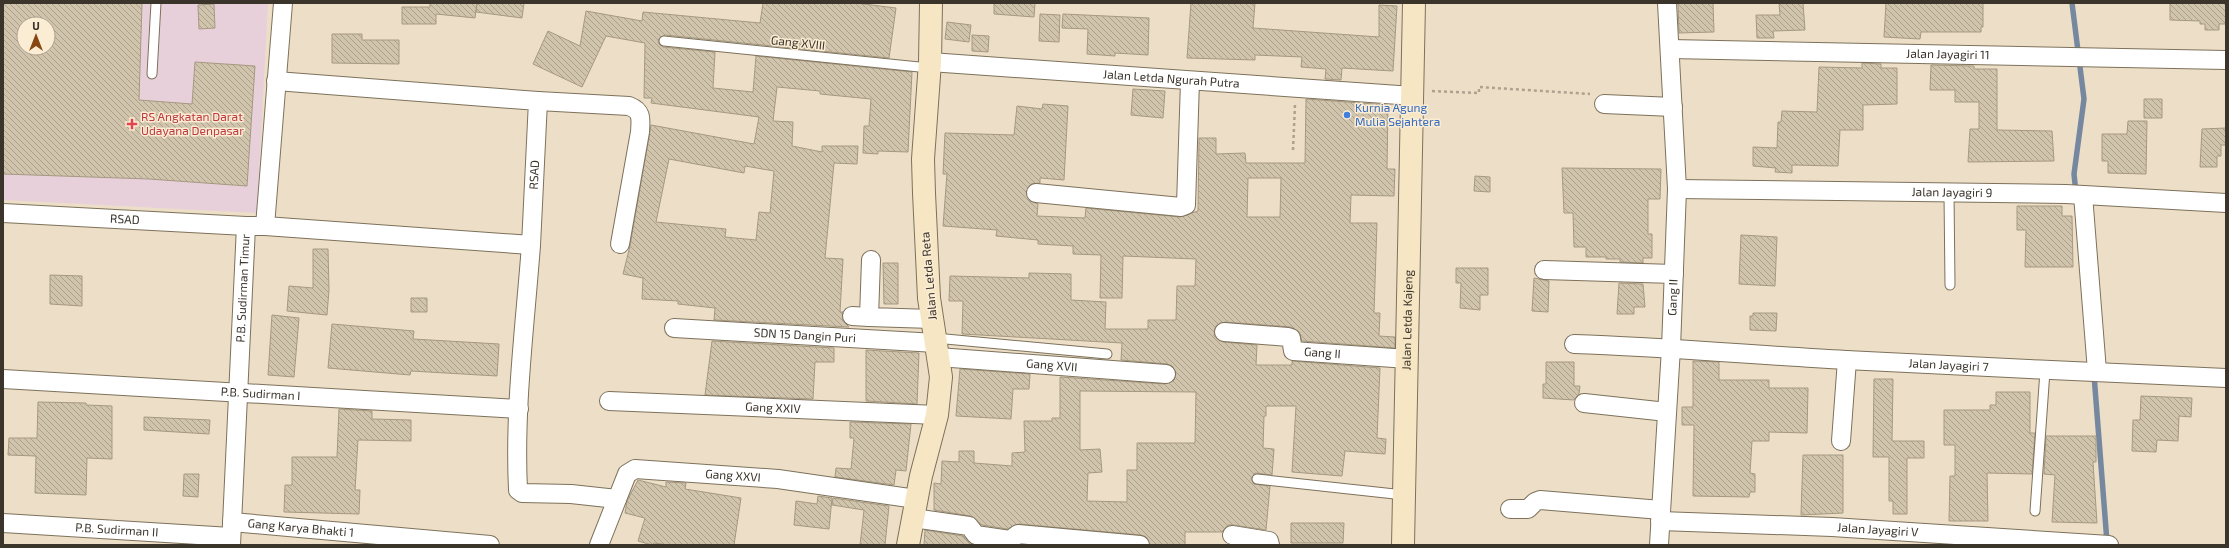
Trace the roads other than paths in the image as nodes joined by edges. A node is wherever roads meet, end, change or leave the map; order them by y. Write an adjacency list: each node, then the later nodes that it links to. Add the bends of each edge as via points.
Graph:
1 (156, 3): 10 (lane)
2 (283, 3): 11 (street, P.B. Sudirman Timur)
3 (932, 3): 9 (street, Jalan Letda Reta)
4 (1414, 3): 13 (street, Jalan Letda Kajeng)
5 (1667, 3): 7 (street, Gang II)
6 (664, 41): 9 (lane, Gang XVIII)
7 (1670, 49): 8 (street, Jalan Jayagiri 11); 16 (street, Gang II)
8 (2226, 60)
9 (930, 65): 12 (street, Jalan Letda Ngurah Putra); 33 (street, Jalan Letda Reta, via 924,186 926,256)
10 (152, 74)
11 (276, 81): 14 (street); 24 (street, P.B. Sudirman Timur)
12 (1190, 81): 13 (street, Jalan Letda Ngurah Putra, via 1295,89); 18 (street, via 1186,205 1181,207)
13 (1413, 93): 37 (street, Jalan Letda Kajeng)
14 (538, 101): 25 (street, via 629,106 639,111 640,132); 26 (street, RSAD)
15 (1604, 104): 16 (street)
16 (1673, 107): 17 (street, Gang II)
17 (1677, 189): 19 (street, Jalan Jayagiri 9); 29 (street, Gang II)
18 (1036, 193)
19 (1949, 193): 20 (street, Jalan Jayagiri 9); 30 (lane)
20 (2077, 195): 21 (street, Jalan Jayagiri 9); 40 (street)
21 (2226, 203)
22 (3, 213): 23 (street, RSAD)
23 (246, 226): 24 (street, P.B. Sudirman Timur); 44 (street, P.B. Sudirman Timur)
24 (265, 226): 26 (street)
25 (620, 244)
26 (531, 245): 47 (street, RSAD)
27 (871, 260): 33 (street, via 860,316)
28 (1544, 270): 29 (street)
29 (1674, 274): 35 (street, Gang II)
30 (1950, 285)
31 (674, 328): 33 (street, SDN 15 Dangin Puri)
32 (1224, 332): 37 (street, Gang II, via 1288,337 1293,351)
33 (936, 339): 36 (lane); 41 (street, Gang XVII); 49 (street, Jalan Letda Reta, via 941,377)
34 (1574, 344): 35 (street, Jalan Jayagiri 7)
35 (1671, 348): 38 (street, Jalan Jayagiri 7); 48 (street, Gang II)
36 (1107, 354)
37 (1408, 359): 52 (street, Jalan Letda Kajeng)
38 (1847, 360): 39 (street, Jalan Jayagiri 7); 50 (street)
39 (2045, 370): 40 (street, Jalan Jayagiri 7); 56 (lane)
40 (2096, 371): 42 (street, Jalan Jayagiri 7)
41 (1166, 374)
42 (2226, 378)
43 (3, 379): 44 (street, P.B. Sudirman I)
44 (239, 393): 47 (street, P.B. Sudirman I); 59 (street, P.B. Sudirman Timur)
45 (609, 401): 49 (street, Gang XXIV)
46 (1584, 403): 48 (street)
47 (519, 409): 53 (street, RSAD, via 516,460 518,490 522,493 570,494)
48 (1667, 412): 57 (street, Gang II)
49 (937, 415): 54 (street, Jalan Letda Reta)
50 (1841, 441)
51 (1257, 480): 52 (lane)
52 (1404, 495): 66 (street, Jalan Letda Kajeng)
53 (617, 499): 54 (street, Gang XXVI, via 627,474 635,469 778,480); 62 (street, Gang XXVI)
54 (914, 508): 63 (street, Jalan Letda Reta); 64 (street, Gang XXVI, via 969,526 976,535 1010,540 1018,534)
55 (1510, 509): 57 (street, Jalan Jayagiri V, via 1528,509 1540,500)
56 (2034, 511)
57 (1661, 515): 67 (street, Gang II); 68 (street, Jalan Jayagiri V)
58 (3, 523): 59 (street, P.B. Sudirman II)
59 (231, 534): 61 (street, Gang Karya Bhakti 1)
60 (1232, 535): 65 (street, via 1269,541)
61 (490, 545)
62 (599, 545)
63 (908, 545)
64 (1140, 545)
65 (1270, 545)
66 (1403, 545)
67 (1659, 545)
68 (2096, 545): 69 (street, Jalan Jayagiri V)
69 (2109, 545)

